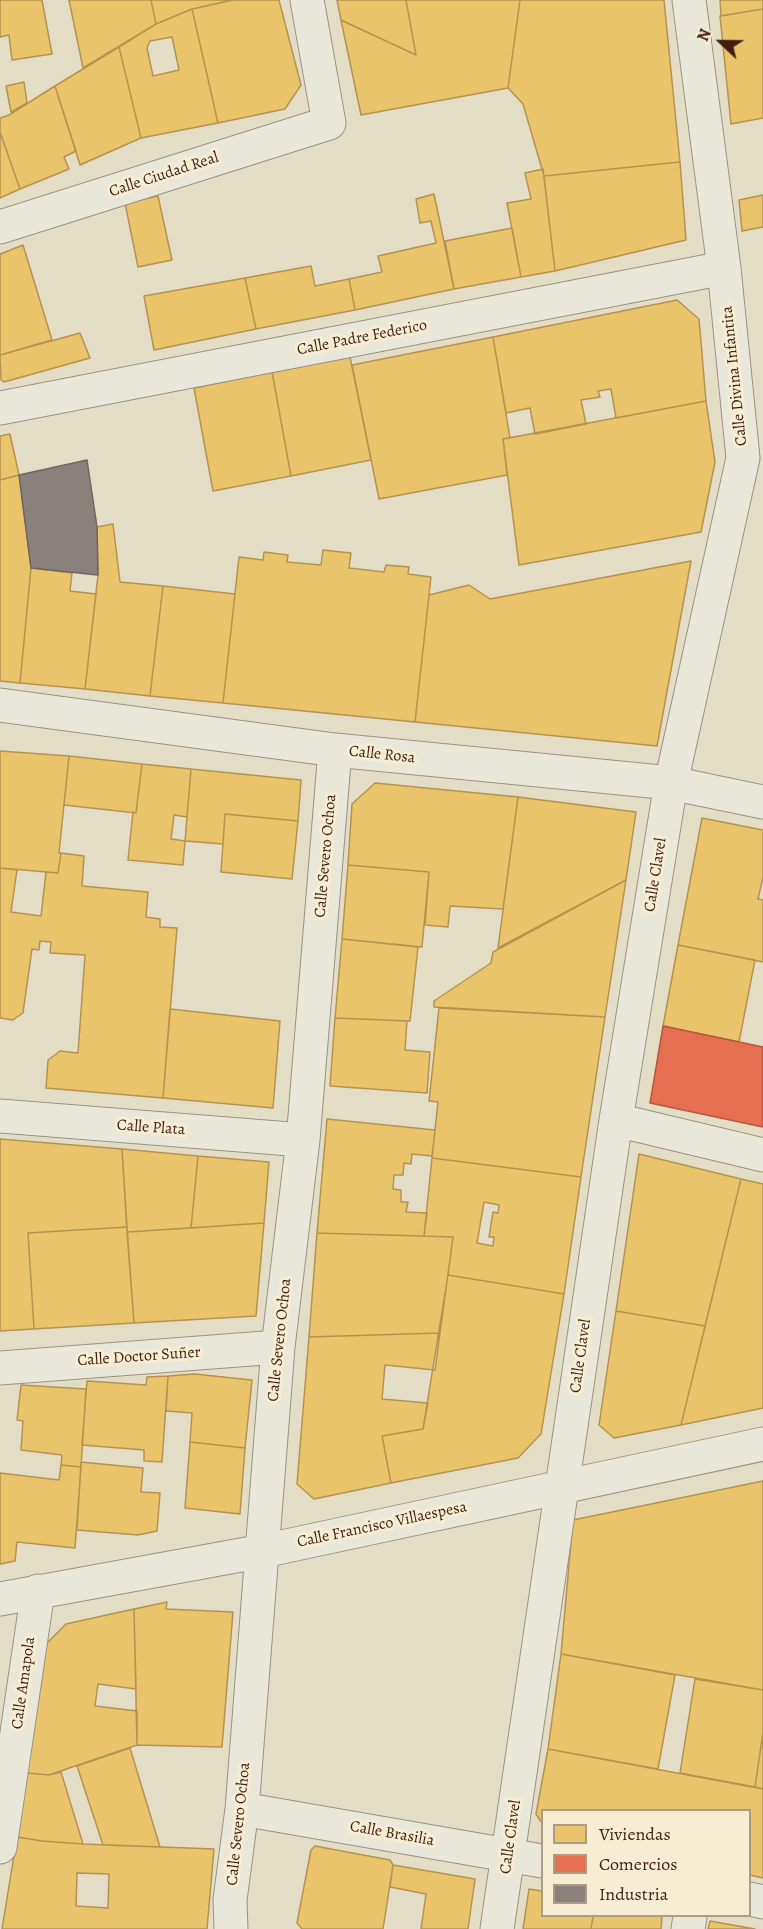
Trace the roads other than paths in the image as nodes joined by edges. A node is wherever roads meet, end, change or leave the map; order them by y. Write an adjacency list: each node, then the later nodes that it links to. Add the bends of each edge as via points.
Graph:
1 (307, 0): 3 (street, Calle Ciudad Real, via 329,123)
2 (688, 0): 4 (street, Calle Divina Infantita)
3 (0, 227)
4 (724, 268): 5 (street, Calle Padre Federico); 8 (street, Calle Divina Infantita, via 743,458)
5 (0, 408)
6 (0, 705): 7 (street, Calle Rosa)
7 (335, 750): 8 (street, Calle Rosa); 12 (street, Calle Severo Ochoa)
8 (671, 783): 9 (street, Calle Rosa); 11 (street, Calle Clavel)
9 (763, 802)
10 (0, 1116): 12 (street, Calle Plata)
11 (616, 1120): 13 (street); 17 (street, Calle Clavel)
12 (303, 1140): 14 (street, Calle Severo Ochoa)
13 (763, 1155)
14 (278, 1347): 15 (street, Calle Doctor Suñer); 18 (street, Calle Severo Ochoa)
15 (0, 1368)
16 (763, 1444): 17 (street, Calle Francisco Villaespesa)
17 (562, 1487): 18 (street, Calle Francisco Villaespesa); 23 (street, Calle Clavel)
18 (263, 1551): 19 (street, Calle Francisco Villaespesa); 21 (street, Calle Severo Ochoa)
19 (38, 1591): 20 (street, Calle Francisco Villaespesa); 22 (street, Calle Amapola)
20 (0, 1599)
21 (242, 1809): 23 (street, Calle Brasilia); 25 (street, Calle Severo Ochoa, via 230,1900)
22 (0, 1847)
23 (508, 1854): 24 (street, Calle Brasilia); 26 (street, Calle Clavel)
24 (541, 1861)
25 (231, 1929)
26 (497, 1929)

